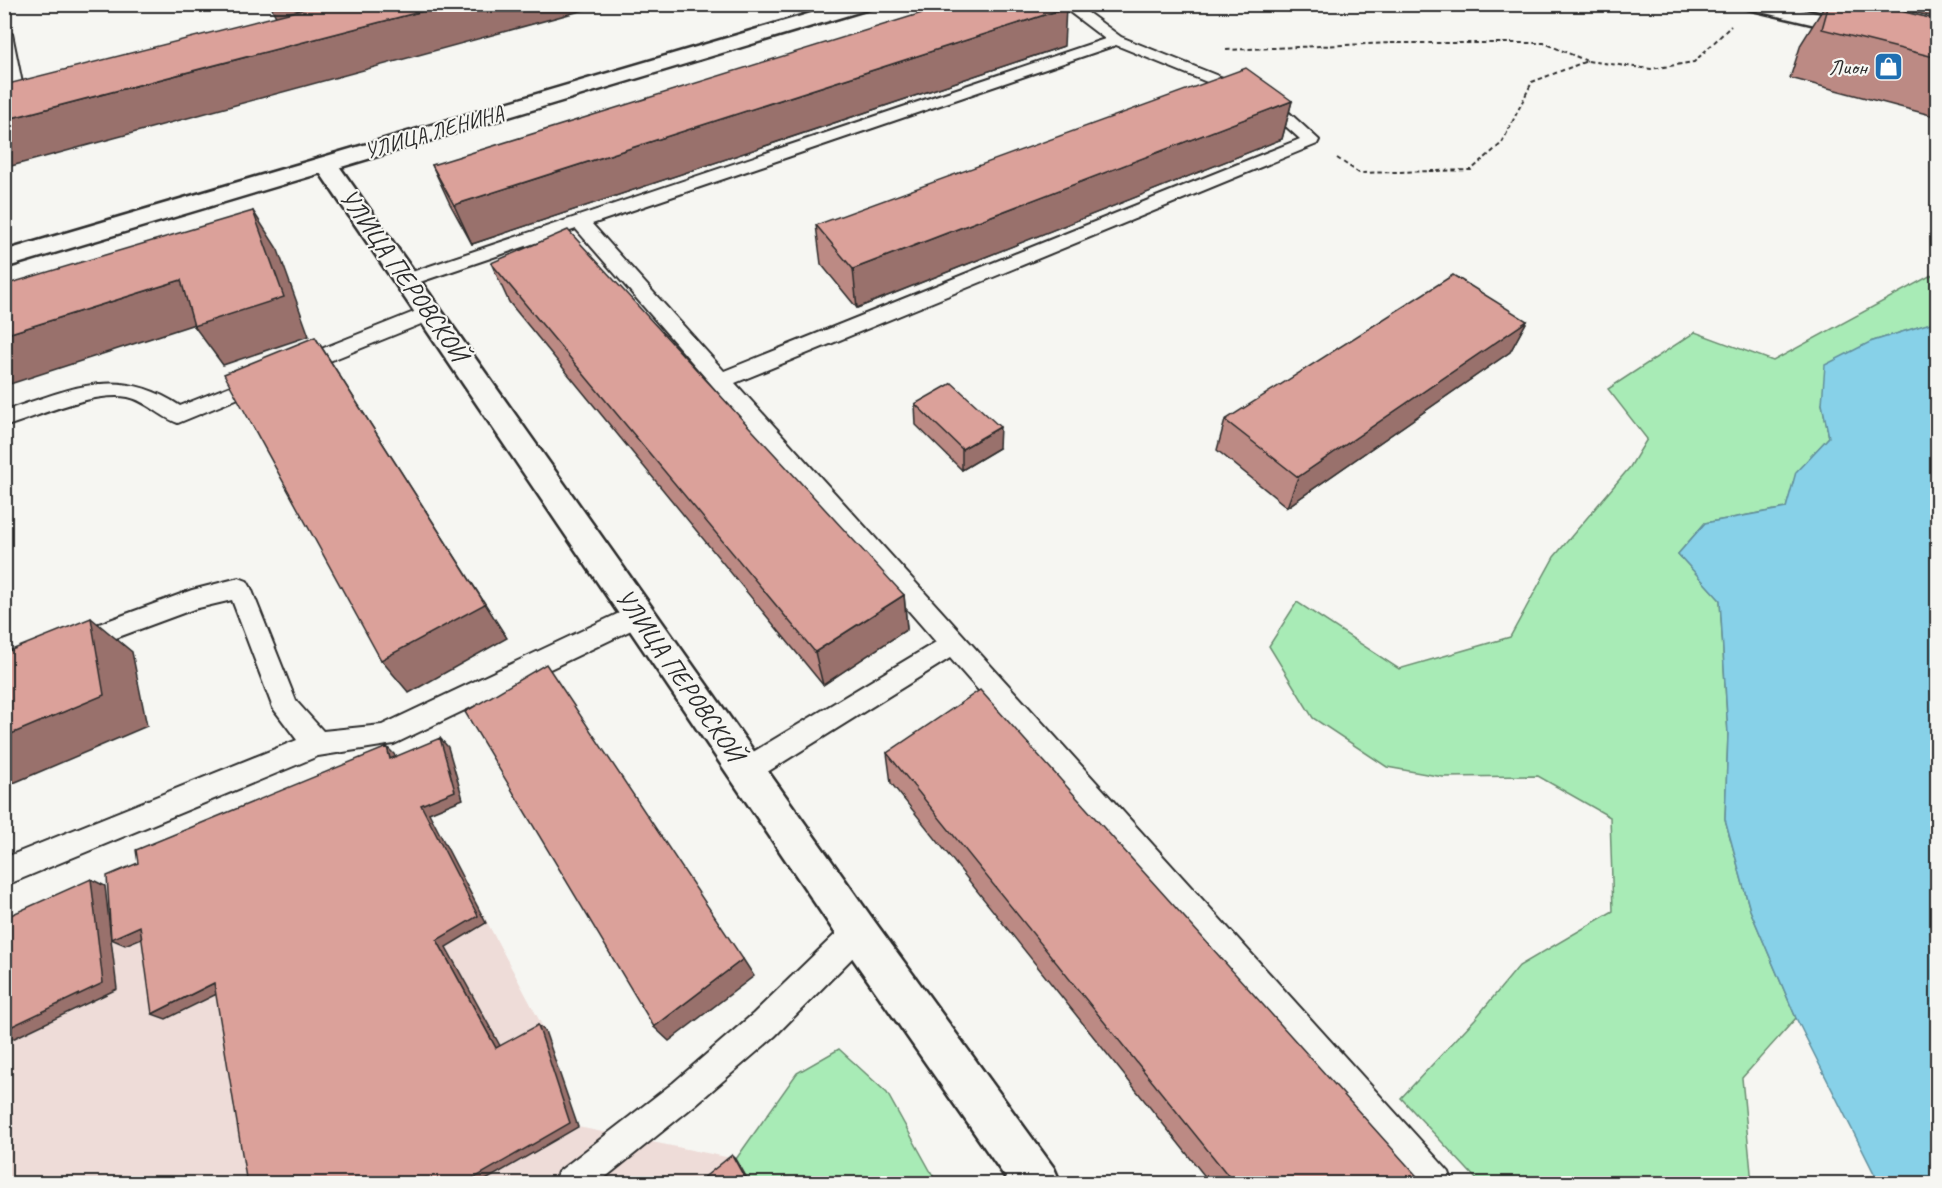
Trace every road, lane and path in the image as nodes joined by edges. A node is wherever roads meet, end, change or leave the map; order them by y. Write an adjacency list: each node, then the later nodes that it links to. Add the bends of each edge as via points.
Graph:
1 (723, 4): 4 (lane)
2 (1066, 4): 7 (lane)
3 (1750, 4): 8 (street)
4 (859, 6): 13 (street, УЛИЦА ЛЕНИНА)
5 (1734, 23): 10 (path, via 1694,62 1651,69)
6 (4, 34): 11 (lane, via 16,93)
7 (1116, 40): 12 (lane, via 1267,101); 14 (lane)
8 (1938, 48)
9 (1217, 50): 10 (path, via 1391,43 1544,43)
10 (1587, 61): 12 (path, via 1532,82 1502,143 1471,170 1359,173)
11 (4, 97)
12 (1311, 140): 18 (lane)
13 (326, 164): 15 (street, УЛИЦА ЛЕНИНА); 16 (street, УЛИЦА ПЕРОВСКОЙ)
14 (580, 222): 16 (lane); 18 (lane)
15 (4, 260)
16 (407, 280): 17 (street, УЛИЦА ПЕРОВСКОЙ)
17 (429, 313): 19 (lane, via 178,415 161,402 125,389 72,396); 20 (street, УЛИЦА ПЕРОВСКОЙ)
18 (720, 381): 21 (lane)
19 (4, 419)
20 (639, 615): 23 (lane, via 385,736); 24 (street, УЛИЦА ПЕРОВСКОЙ)
21 (953, 644): 24 (lane); 29 (lane)
22 (59, 649): 23 (lane, via 192,600 239,588 286,708)
23 (317, 744): 25 (lane)
24 (747, 770): 26 (street, УЛИЦА ПЕРОВСКОЙ)
25 (4, 872)
26 (858, 932): 27 (lane, via 764,1026); 28 (street, УЛИЦА ПЕРОВСКОЙ)
27 (570, 1184)
28 (1038, 1184)
29 (1437, 1184)

